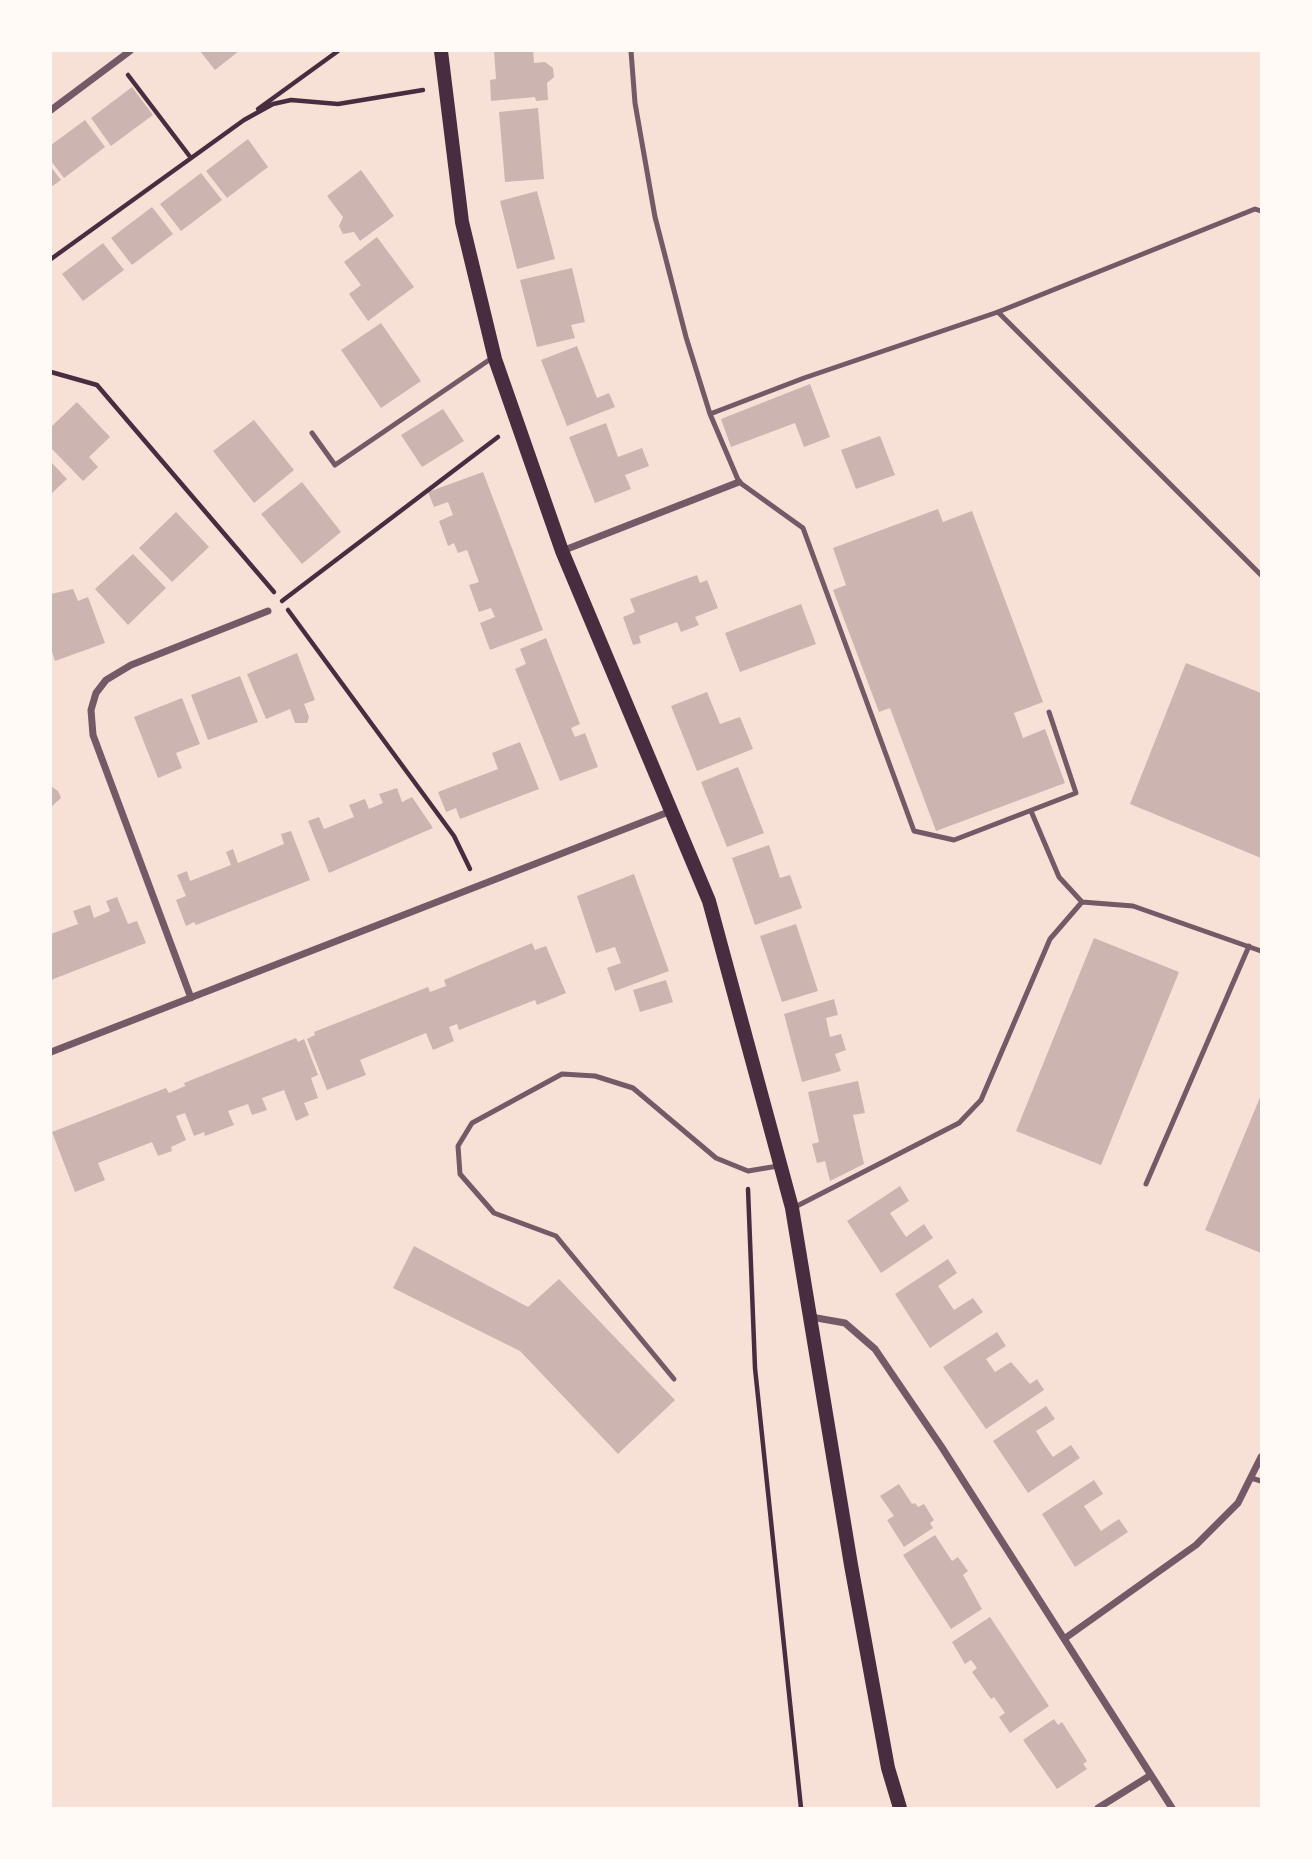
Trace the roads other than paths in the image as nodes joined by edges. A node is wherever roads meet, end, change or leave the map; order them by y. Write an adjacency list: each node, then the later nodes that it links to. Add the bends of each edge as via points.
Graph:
1 (130, 51): 4 (street)
2 (441, 51): 7 (main road, via 462,222)
3 (631, 51): 8 (lane, via 635,103 655,216)
4 (51, 110)
5 (1261, 211): 6 (lane, via 1255,209)
6 (998, 312): 8 (lane); 12 (lane)
7 (495, 356): 9 (lane, via 335,465); 11 (main road)
8 (710, 414): 10 (lane)
9 (312, 433)
10 (739, 482): 11 (street); 16 (lane, via 803,528 914,831 954,841)
11 (562, 551): 15 (main road)
12 (1261, 575)
13 (268, 611): 20 (street, via 131,665 106,680 91,710 93,735)
14 (1049, 712): 16 (lane, via 1076,793)
15 (671, 810): 20 (street); 22 (main road, via 709,901)
16 (1031, 811): 17 (lane, via 1059,877)
17 (1082, 902): 18 (lane, via 1133,906); 24 (lane, via 1051,939 981,1100 959,1123)
18 (1249, 946): 19 (lane); 23 (lane)
19 (1261, 951)
20 (191, 998): 21 (street)
21 (51, 1052)
22 (780, 1166): 24 (main road); 26 (lane, via 748,1171 716,1158 633,1088 595,1076 562,1074 472,1123 458,1146 460,1174 494,1213 556,1236)
23 (1146, 1184)
24 (792, 1208): 25 (main road)
25 (811, 1317): 30 (street, via 845,1323 867,1339); 32 (main road, via 888,1768)
26 (674, 1379)
27 (1261, 1457): 28 (street)
28 (1251, 1478): 29 (lane); 30 (street, via 1238,1503 1196,1545)
29 (1261, 1481)
30 (1064, 1639): 31 (street)
31 (1151, 1776): 33 (street); 34 (street)
32 (900, 1808)
33 (1098, 1808)
34 (1172, 1808)

